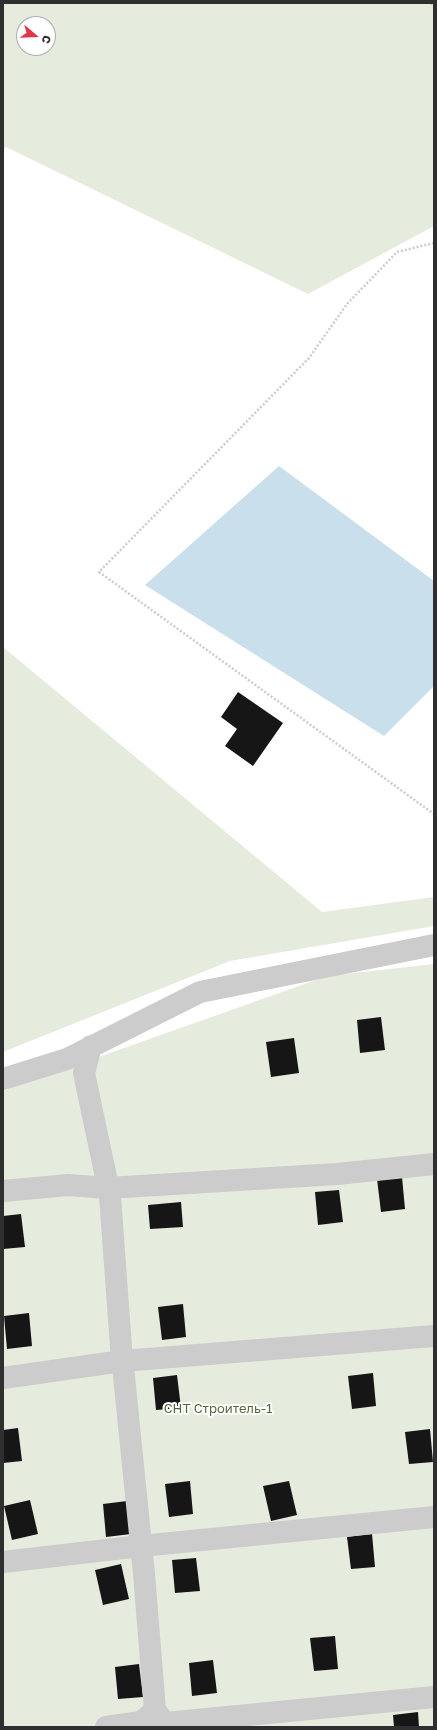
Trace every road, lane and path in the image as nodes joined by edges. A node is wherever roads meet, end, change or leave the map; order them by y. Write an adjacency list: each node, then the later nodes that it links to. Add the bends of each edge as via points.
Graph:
1 (430, 3): 2 (path)
2 (434, 7)
3 (434, 243): 4 (path, via 398,252 347,304 309,358 99,572)
4 (434, 814)
5 (434, 945): 6 (street, via 200,992)
6 (91, 1046): 7 (street, via 67,1059); 9 (street, via 84,1073)
7 (3, 1079)
8 (434, 1164): 9 (street, via 337,1174)
9 (108, 1188): 10 (street, via 68,1185); 12 (street)
10 (3, 1191)
11 (434, 1336): 12 (street)
12 (122, 1361): 13 (street); 15 (street)
13 (3, 1378)
14 (434, 1517): 15 (street)
15 (141, 1546): 16 (street); 18 (street)
16 (3, 1562)
17 (434, 1697): 18 (street, via 165,1723)
18 (155, 1710): 19 (street, via 140,1722)
19 (106, 1727)

